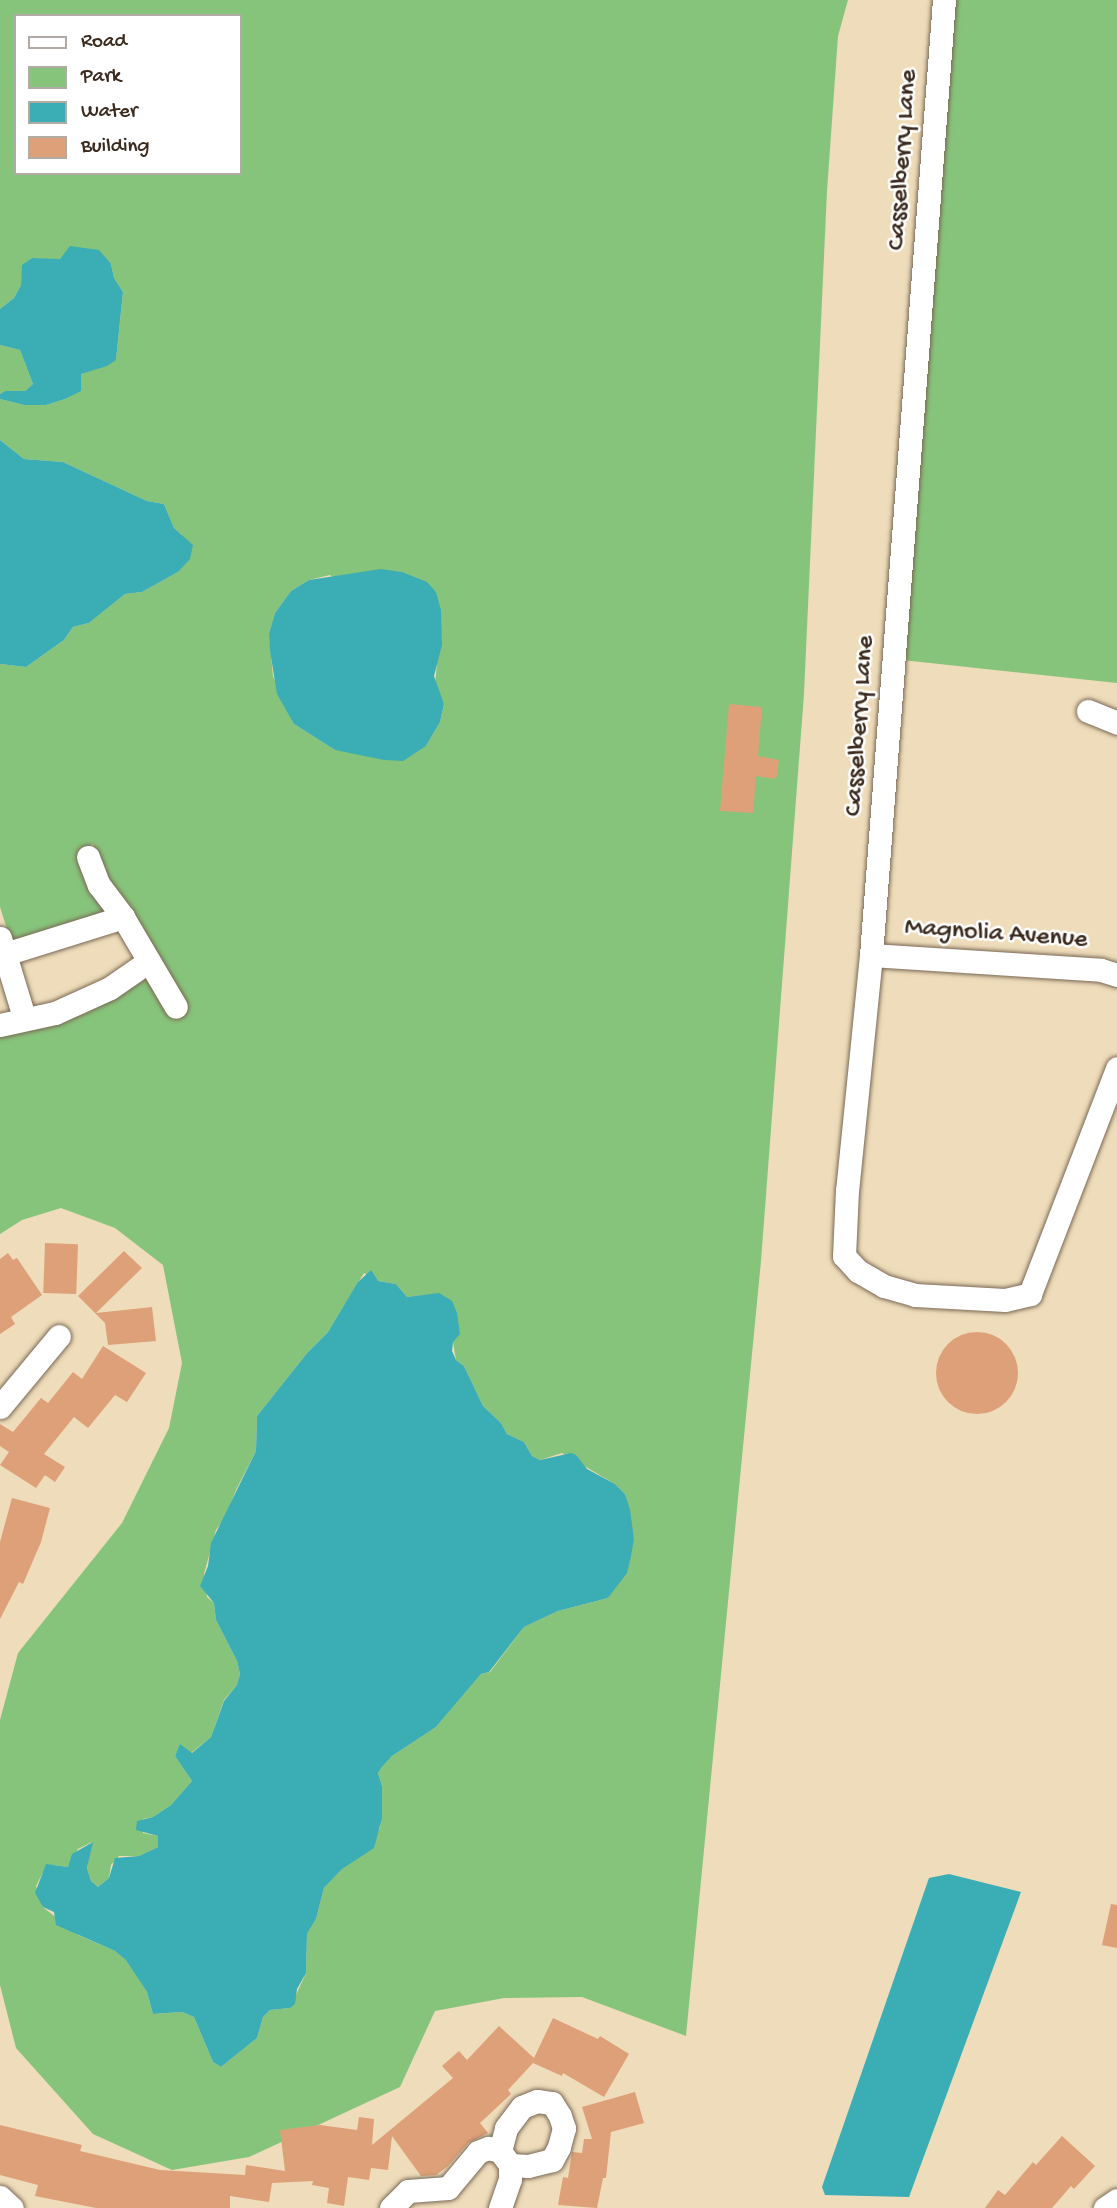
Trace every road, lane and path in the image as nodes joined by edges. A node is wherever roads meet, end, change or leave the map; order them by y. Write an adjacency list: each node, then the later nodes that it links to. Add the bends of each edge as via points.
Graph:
1 (944, 0): 7 (street, Casselberry Lane)
2 (1088, 711): 3 (street)
3 (1117, 723)
4 (88, 857): 5 (street, via 99,885)
5 (123, 917): 6 (street); 8 (street)
6 (2, 946): 11 (street)
7 (871, 955): 9 (street, Magnolia Avenue, via 1101,970); 13 (street, Casselberry Lane, via 844,1256 858,1272 884,1286 915,1296 1005,1300 1030,1294)
8 (149, 961): 10 (street); 11 (street, via 99,993 55,1013)
9 (1117, 975)
10 (176, 1007)
11 (24, 1017): 12 (street)
12 (0, 1025)
13 (1117, 1068)
14 (59, 1336): 15 (street)
15 (0, 1407)
16 (0, 2197): 18 (street)
17 (1117, 2200): 21 (street)
18 (12, 2208)
19 (391, 2208): 20 (street, via 408,2191 448,2188 478,2152 488,2148 505,2158 510,2179)
20 (500, 2208)
21 (1105, 2208)

